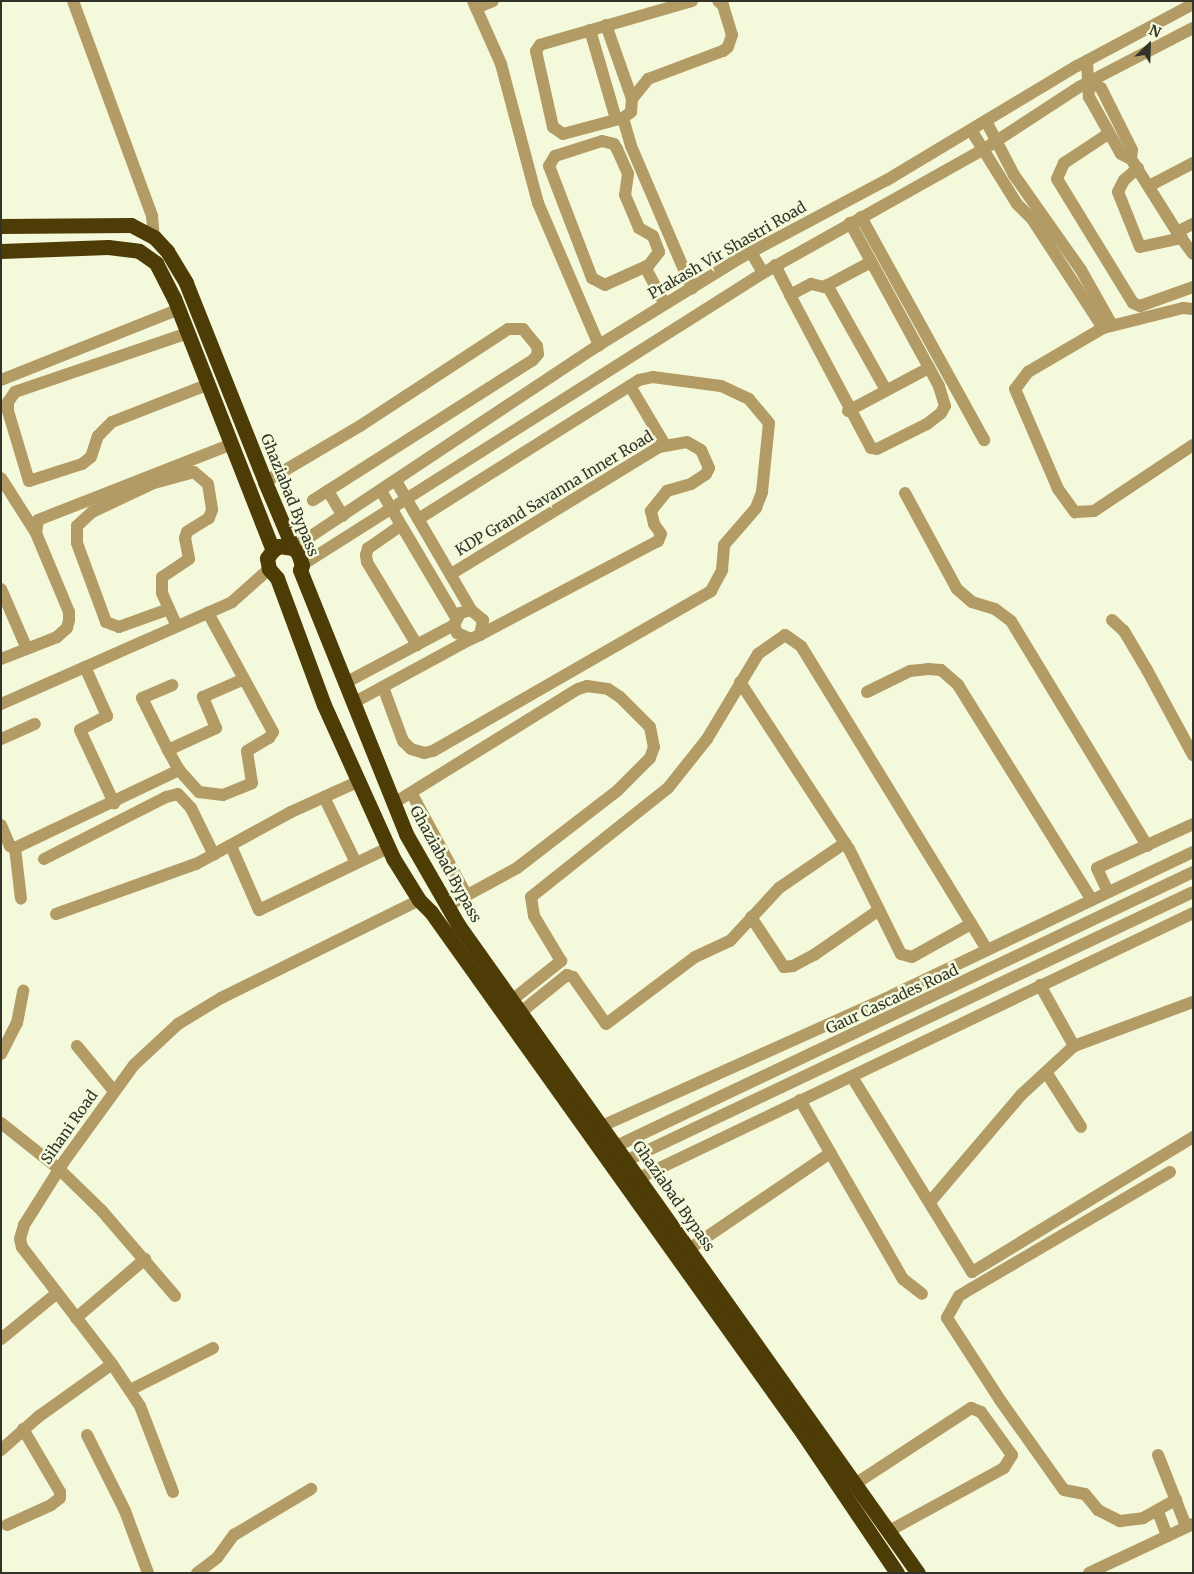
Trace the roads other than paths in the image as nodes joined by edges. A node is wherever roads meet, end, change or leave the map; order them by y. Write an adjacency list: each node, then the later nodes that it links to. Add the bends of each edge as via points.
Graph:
1 (73, 1): 27 (street, via 152,216)
2 (493, 1): 6 (street)
3 (692, 1): 7 (street)
4 (718, 1): 12 (street, via 723,5 731,28 728,46 657,73 640,87)
5 (1193, 4): 10 (street, Prakash Vir Shastri Road)
6 (474, 5): 44 (street, via 501,64 538,203)
7 (606, 26): 9 (street); 12 (street)
8 (1193, 28): 11 (street)
9 (590, 30): 13 (street); 13 (street, via 537,48 552,127 563,134)
10 (1087, 61): 11 (street); 14 (street, Prakash Vir Shastri Road)
11 (1090, 82): 16 (street, via 1088,97); 17 (street, via 1040,109); 20 (street, via 1101,88 1132,150)
12 (632, 99): 13 (street, via 631,112)
13 (619, 119): 37 (street)
14 (986, 121): 15 (street, Prakash Vir Shastri Road); 17 (street)
15 (971, 130): 18 (street); 29 (street, Prakash Vir Shastri Road, via 887,180)
16 (1108, 134): 20 (street, via 1121,154); 36 (street, via 1064,163 1057,179 1133,302 1140,306)
17 (997, 140): 18 (street); 25 (street)
18 (984, 149): 22 (street); 25 (street, via 1017,204)
19 (1193, 163): 21 (street)
20 (1134, 164): 21 (street); 26 (street, via 1118,192 1140,247)
21 (1149, 186): 26 (street)
22 (855, 220): 31 (street); 32 (street); 51 (street)
23 (1193, 224): 26 (street)
24 (1, 226): 27 (highway, Ghaziabad Bypass, via 131,225)
25 (1046, 229): 42 (street)
26 (1180, 235): 30 (street)
27 (154, 237): 57 (highway, Ghaziabad Bypass, via 186,283)
28 (1, 251): 40 (highway, via 108,247 139,251 161,269)
29 (751, 252): 34 (street); 37 (street, Prakash Vir Shastri Road)
30 (1192, 252)
31 (871, 262): 35 (street); 45 (street)
32 (775, 266): 34 (street); 38 (street)
33 (645, 267): 33 (street, via 656,259 657,243 653,236 639,228 625,195 628,174 614,144 602,141 555,156 549,173 592,278 605,285); 39 (street)
34 (763, 272): 61 (street)
35 (827, 285): 38 (street, via 812,284); 49 (street)
36 (1193, 287)
37 (692, 288): 39 (street, Prakash Vir Shastri Road)
38 (790, 296): 50 (street)
39 (666, 304): 44 (street, Prakash Vir Shastri Road)
40 (179, 309): 43 (highway); 46 (street)
41 (1193, 309): 42 (street, via 1183,308)
42 (1108, 327): 54 (street, via 1028,372 1015,389 1016,398 1063,499 1075,512 1094,511)
43 (188, 333): 47 (highway); 47 (street, via 16,392 8,402 8,411 29,481 82,464 91,457 98,436 112,422)
44 (599, 345): 56 (street, Prakash Vir Shastri Road)
45 (929, 368): 49 (street); 50 (street, via 939,386 944,406 927,424 874,449 868,445)
46 (1, 380)
47 (209, 384): 52 (highway)
48 (630, 386): 53 (street); 65 (street); 89 (street, via 654,377 721,386 749,399 769,423 762,492 756,508 724,546 722,570 711,591 433,751 424,753 411,749 403,741)
49 (886, 390): 50 (street)
50 (848, 410)
51 (984, 440)
52 (232, 444): 67 (street, via 44,515 38,520); 69 (highway)
53 (666, 445): 72 (street, KDP Grand Savanna Inner Road); 80 (street, KDP Grand Savanna Inner Road, via 687,442 701,450 709,468 700,480 667,491 650,511 662,534 658,541)
54 (1193, 445)
55 (1, 478): 67 (street)
56 (396, 481): 59 (street, Prakash Vir Shastri Road); 61 (street)
57 (265, 482): 58 (street, via 360,426 508,329 523,329 537,346 538,354 533,360); 68 (highway, Ghaziabad Bypass)
58 (328, 491): 62 (street); 64 (street)
59 (381, 491): 63 (street); 64 (street, Prakash Vir Shastri Road)
60 (905, 493): 107 (street, via 957,589 972,602 995,609 1010,621)
61 (407, 499): 63 (street); 65 (street)
62 (313, 500)
63 (392, 508): 66 (street); 70 (street)
64 (343, 516): 68 (street, Prakash Vir Shastri Road)
65 (418, 518): 72 (street)
66 (400, 526): 78 (street); 81 (street, via 368,548 366,554)
67 (36, 533): 82 (street, via 69,612 69,620 62,633)
68 (293, 548): 69 (highway, via 279,546); 70 (highway, Ghaziabad Bypass)
69 (273, 550): 71 (highway, via 267,558)
70 (301, 567): 71 (highway, via 286,580); 86 (highway, Ghaziabad Bypass)
71 (273, 573): 76 (street); 98 (highway, Ghaziabad Bypass)
72 (451, 574): 75 (street)
73 (1, 589): 82 (street)
74 (169, 609): 74 (street, via 162,592 162,577 189,560 187,532 209,518 212,510 208,484 194,472 154,483 92,512 77,526 77,543 106,622 119,627); 79 (street)
75 (471, 610): 78 (street, via 460,613); 80 (street, via 483,620)
76 (208, 613): 79 (street); 85 (street)
77 (1112, 620): 96 (street, via 1124,631)
78 (455, 622): 80 (street, via 457,633); 81 (street)
79 (177, 626): 84 (street)
80 (476, 637): 89 (street)
81 (417, 645): 86 (street)
82 (27, 649): 83 (street)
83 (1, 659)
84 (85, 667): 92 (street); 101 (street, via 107,716 80,730)
85 (242, 680): 95 (street, via 203,697 216,728); 97 (street, via 273,733 247,751 252,783 224,795 199,792)
86 (346, 682): 91 (highway, Ghaziabad Bypass)
87 (740, 682): 105 (street); 128 (street, via 758,654 772,642 786,635 801,646); 130 (street, via 707,739 668,788 531,897 534,916)
88 (172, 685): 95 (street, via 142,698)
89 (383, 687): 91 (street)
90 (867, 692): 122 (street, via 910,671 928,669 941,670 958,685)
91 (354, 703): 102 (highway, Ghaziabad Bypass)
92 (1, 704)
93 (35, 724): 94 (street)
94 (1, 738)
95 (168, 750): 97 (street)
96 (1193, 756)
97 (179, 770): 101 (street)
98 (357, 782): 100 (street); 109 (highway, Ghaziabad Bypass)
99 (412, 794): 102 (street); 119 (street); 119 (street, via 587,686 608,689 650,727 654,747 639,772 536,854)
100 (324, 797): 106 (street); 113 (street)
101 (114, 803): 108 (street)
102 (394, 803): 123 (highway, Ghaziabad Bypass, via 406,834)
103 (1, 824): 108 (street, via 10,846)
104 (1193, 824): 107 (street)
105 (846, 843): 124 (street); 127 (street, via 780,888)
106 (231, 846): 111 (street); 113 (street, via 259,910)
107 (1147, 846): 117 (street, via 1096,868)
108 (15, 848): 120 (street)
109 (388, 848): 113 (street); 121 (highway, Ghaziabad Bypass)
110 (1193, 852): 114 (street)
111 (214, 855): 112 (street, via 191,808 178,794 166,797); 126 (street)
112 (44, 859)
113 (356, 864)
114 (1166, 864): 116 (street); 117 (street)
115 (1193, 872): 116 (street, Gaur Cascades Road)
116 (1174, 881): 138 (street, Gaur Cascades Road)
117 (1108, 892): 122 (street)
118 (1193, 892): 139 (street, Gaur Cascades Road)
119 (467, 896): 123 (street)
120 (22, 899)
121 (420, 900): 147 (street, Sihani Road, via 221,998 178,1024 134,1065); 153 (highway, Ghaziabad Bypass)
122 (1092, 900): 129 (street)
123 (447, 906): 135 (highway, Ghaziabad Bypass)
124 (879, 910): 127 (street, via 814,955 784,967); 128 (street, via 901,954 912,957)
125 (1193, 913): 132 (street)
126 (56, 914)
127 (751, 917): 131 (street, via 730,941 695,956 606,1024)
128 (971, 924): 129 (street)
129 (986, 948): 134 (street)
130 (561, 960): 131 (street); 135 (street)
131 (571, 977): 137 (street, via 567,975)
132 (1040, 985): 141 (street); 143 (street)
133 (23, 991): 140 (street, via 22,1006)
134 (892, 995): 138 (street); 150 (street)
135 (512, 1000): 137 (highway, Ghaziabad Bypass)
136 (1193, 1002): 143 (street)
137 (521, 1012): 150 (highway, Ghaziabad Bypass)
138 (901, 1012): 153 (street, Gaur Cascades Road)
139 (907, 1028): 141 (street); 155 (street, Gaur Cascades Road)
140 (5, 1038): 144 (street)
141 (915, 1045): 146 (street)
142 (77, 1046): 147 (street)
143 (1074, 1046): 145 (street)
144 (1, 1054)
145 (1046, 1072): 151 (street); 160 (street, via 1021,1095)
146 (852, 1078): 148 (street); 160 (street)
147 (114, 1090): 157 (street, Sihani Road)
148 (800, 1100): 154 (street); 159 (street)
149 (1, 1123): 157 (street)
150 (602, 1126): 153 (highway, Ghaziabad Bypass)
151 (1081, 1127)
152 (1193, 1137): 160 (street, via 972,1272)
153 (610, 1149): 155 (highway, Ghaziabad Bypass); 156 (highway, Ghaziabad Bypass)
154 (830, 1153): 161 (street); 164 (street, via 903,1279)
155 (627, 1160): 156 (street, Gaur Cascades Road); 159 (highway, Ghaziabad Bypass)
156 (613, 1167): 187 (highway, Ghaziabad Bypass, via 804,1435)
157 (59, 1169): 162 (street); 163 (street, Sihani Road, via 24,1224 20,1240)
158 (1170, 1172): 179 (street, via 959,1296 948,1318 1000,1400 1064,1490 1086,1494 1098,1510 1120,1521)
159 (639, 1178): 161 (highway, Ghaziabad Bypass)
160 (930, 1202)
161 (689, 1249): 175 (highway, Ghaziabad Bypass)
162 (145, 1259): 165 (street); 166 (street)
163 (57, 1293): 166 (street, Sihani Road); 167 (street)
164 (922, 1294)
165 (175, 1296)
166 (76, 1318): 169 (street, Sihani Road)
167 (1, 1340)
168 (213, 1348): 170 (street)
169 (112, 1364): 170 (street, Sihani Road); 171 (street)
170 (130, 1390): 177 (street, Sihani Road, via 150,1426)
171 (23, 1429): 173 (street); 180 (street, via 60,1492 60,1498)
172 (87, 1435): 185 (street, via 125,1511)
173 (1, 1450)
174 (1158, 1455): 178 (street)
175 (855, 1484): 182 (highway, Ghaziabad Bypass); 182 (street, via 971,1408 981,1412 1012,1454 1004,1468)
176 (311, 1489): 186 (street, via 234,1535 217,1558)
177 (173, 1492)
178 (1176, 1500): 179 (street); 181 (street)
179 (1158, 1512): 183 (street)
180 (7, 1525)
181 (1189, 1525): 183 (street)
182 (889, 1530): 188 (highway, Ghaziabad Bypass)
183 (1167, 1536): 184 (street)
184 (1113, 1568): 189 (street)
185 (148, 1573)
186 (197, 1573)
187 (897, 1573)
188 (918, 1573)
189 (1089, 1573)

